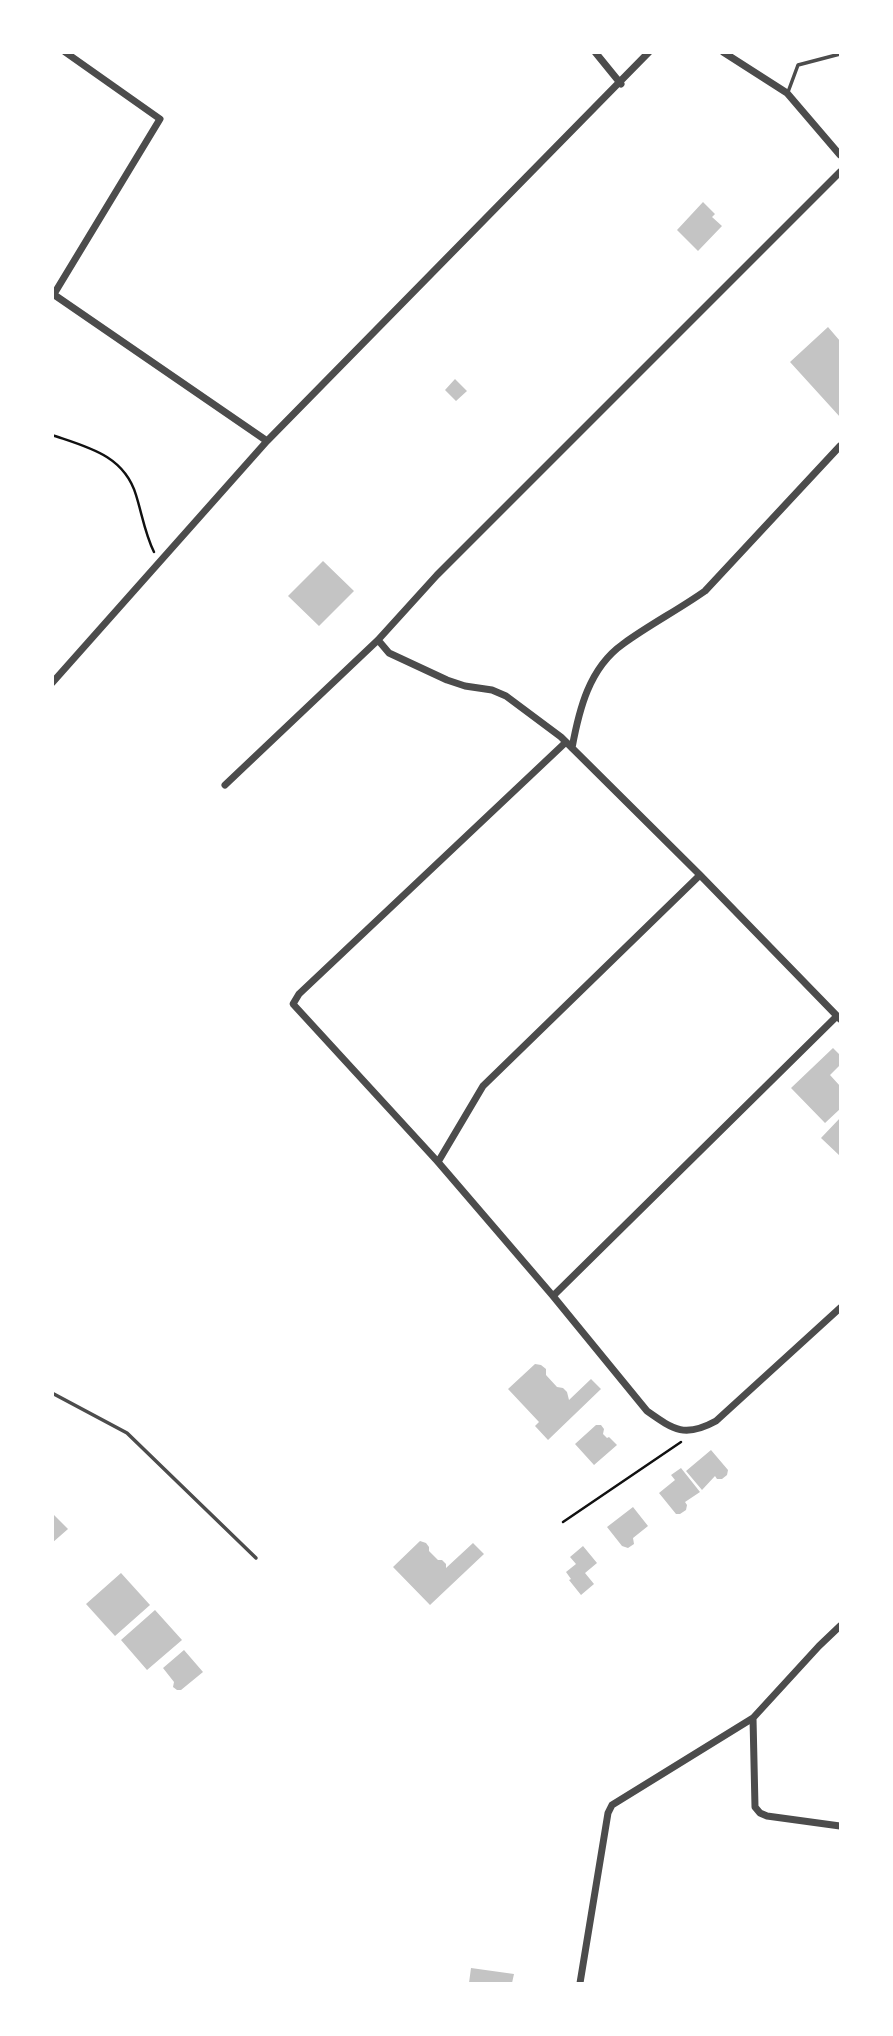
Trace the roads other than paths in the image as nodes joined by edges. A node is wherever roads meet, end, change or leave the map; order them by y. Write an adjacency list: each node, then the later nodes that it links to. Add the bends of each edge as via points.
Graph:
1 (65, 52): 10 (street, via 160,120)
2 (595, 52): 6 (street)
3 (649, 52): 6 (street)
4 (723, 52): 7 (street)
5 (841, 54): 7 (lane, via 798,65)
6 (621, 83): 11 (street)
7 (787, 93): 8 (street)
8 (841, 155)
9 (841, 172): 13 (street)
10 (53, 294): 11 (street)
11 (267, 441): 14 (street)
12 (841, 446): 15 (street, via 705,592 621,645 604,663 587,690)
13 (377, 640): 15 (street, via 389,653 447,680 506,696); 16 (street)
14 (52, 683)
15 (569, 745): 17 (street); 19 (street, via 293,1004)
16 (225, 785)
17 (700, 875): 18 (street); 19 (street, via 483,1086)
18 (839, 1018): 20 (street)
19 (438, 1162): 20 (street)
20 (553, 1296): 21 (street, via 647,1411 680,1430 699,1430 716,1421)
21 (841, 1308)
22 (52, 1392): 23 (lane, via 127,1433)
23 (256, 1558)
24 (841, 1626): 25 (street)
25 (753, 1718): 26 (street, via 755,1807 767,1816); 27 (street, via 612,1805)
26 (841, 1826)
27 (580, 1983)

